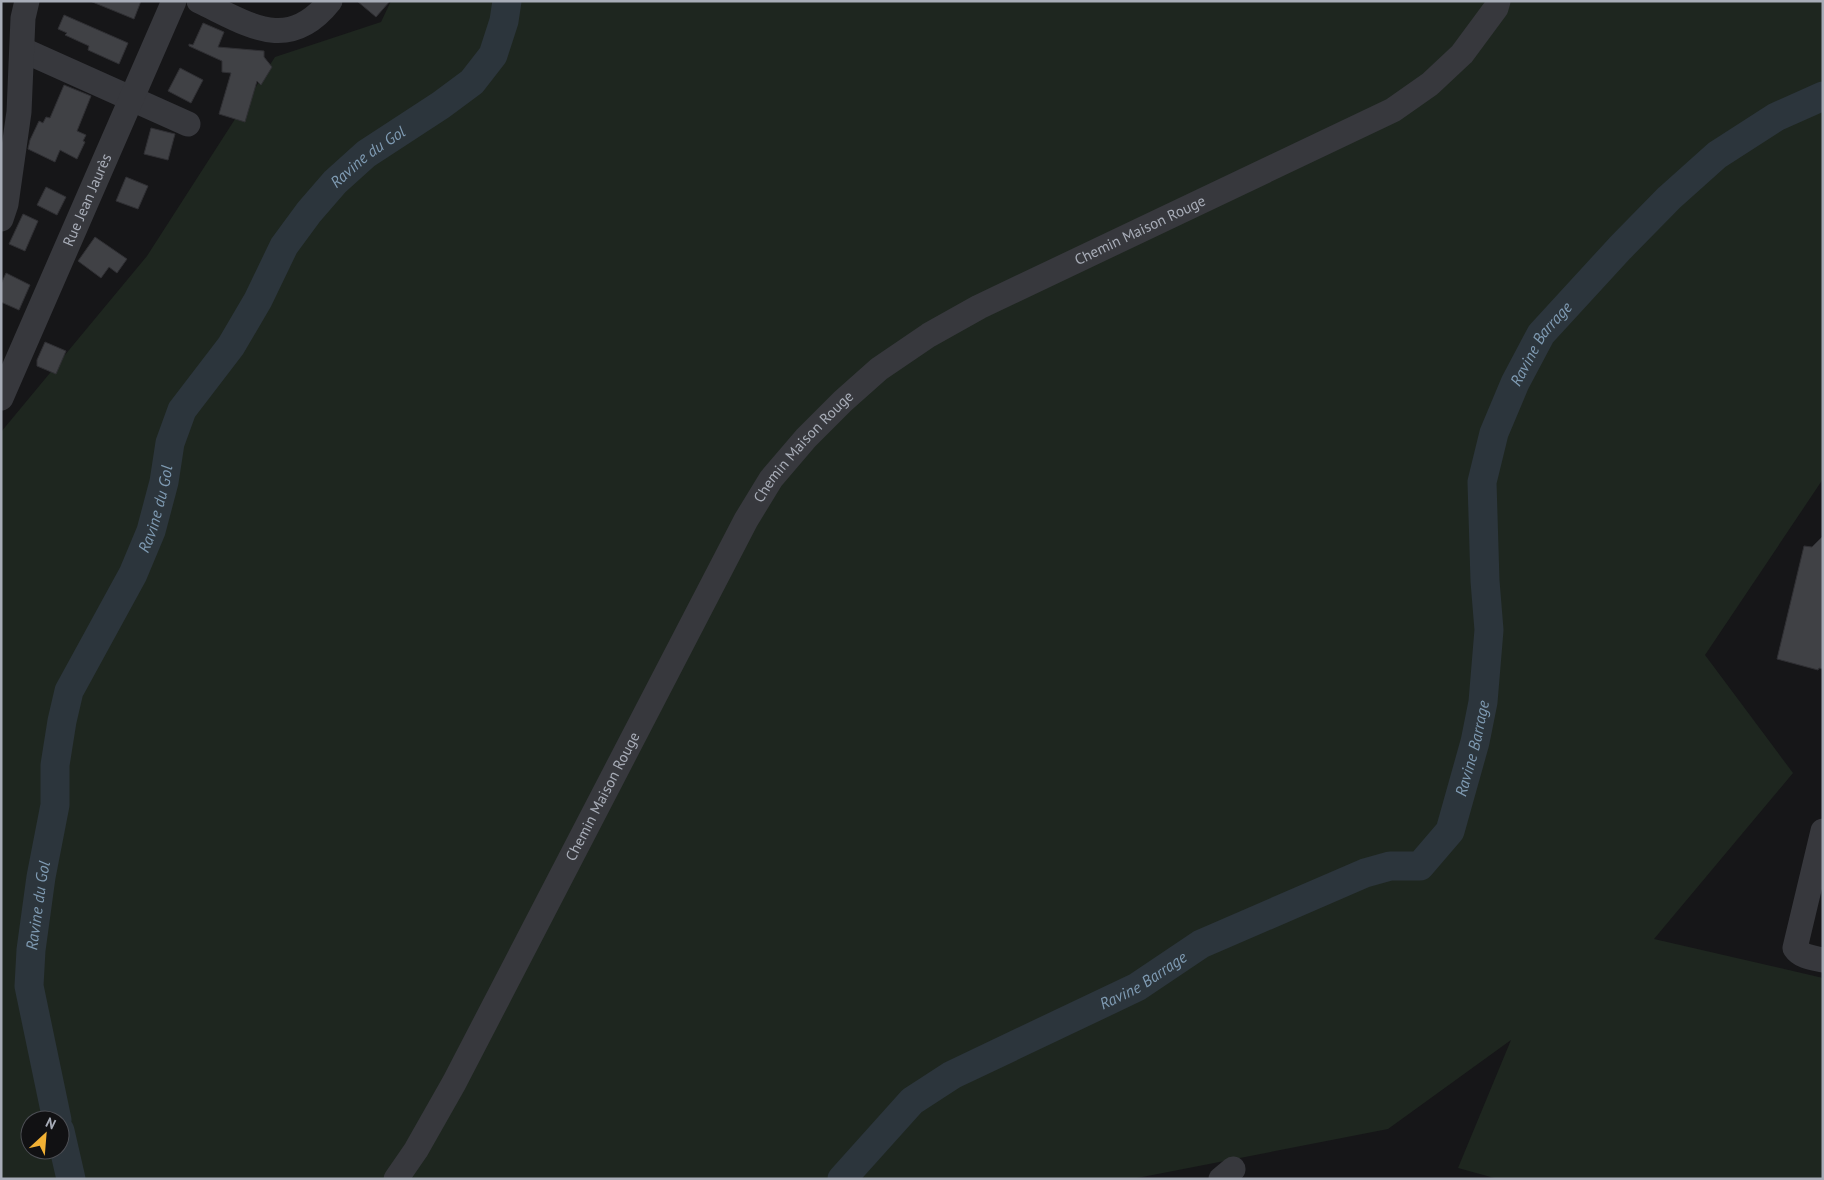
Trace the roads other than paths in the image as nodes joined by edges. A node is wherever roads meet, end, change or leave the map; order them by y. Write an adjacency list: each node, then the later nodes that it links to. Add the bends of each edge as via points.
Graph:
1 (27, 1): 6 (street, via 23,18)
2 (174, 1): 7 (street, Rue Jean Jaurès)
3 (200, 1): 4 (street, via 253,27 274,31 302,26)
4 (330, 1)
5 (1498, 1): 13 (street, Chemin Maison Rouge, via 1462,54 1430,84 1393,110 929,334 879,369 806,438 771,479 746,520 454,1083)
6 (23, 50): 7 (street); 9 (street, via 19,112)
7 (132, 98): 8 (street); 10 (street, Rue Jean Jaurès)
8 (188, 124)
9 (1, 219)
10 (1, 398)
11 (1823, 830): 12 (street, via 1795,948 1806,956)
12 (1823, 960)
13 (396, 1179)

